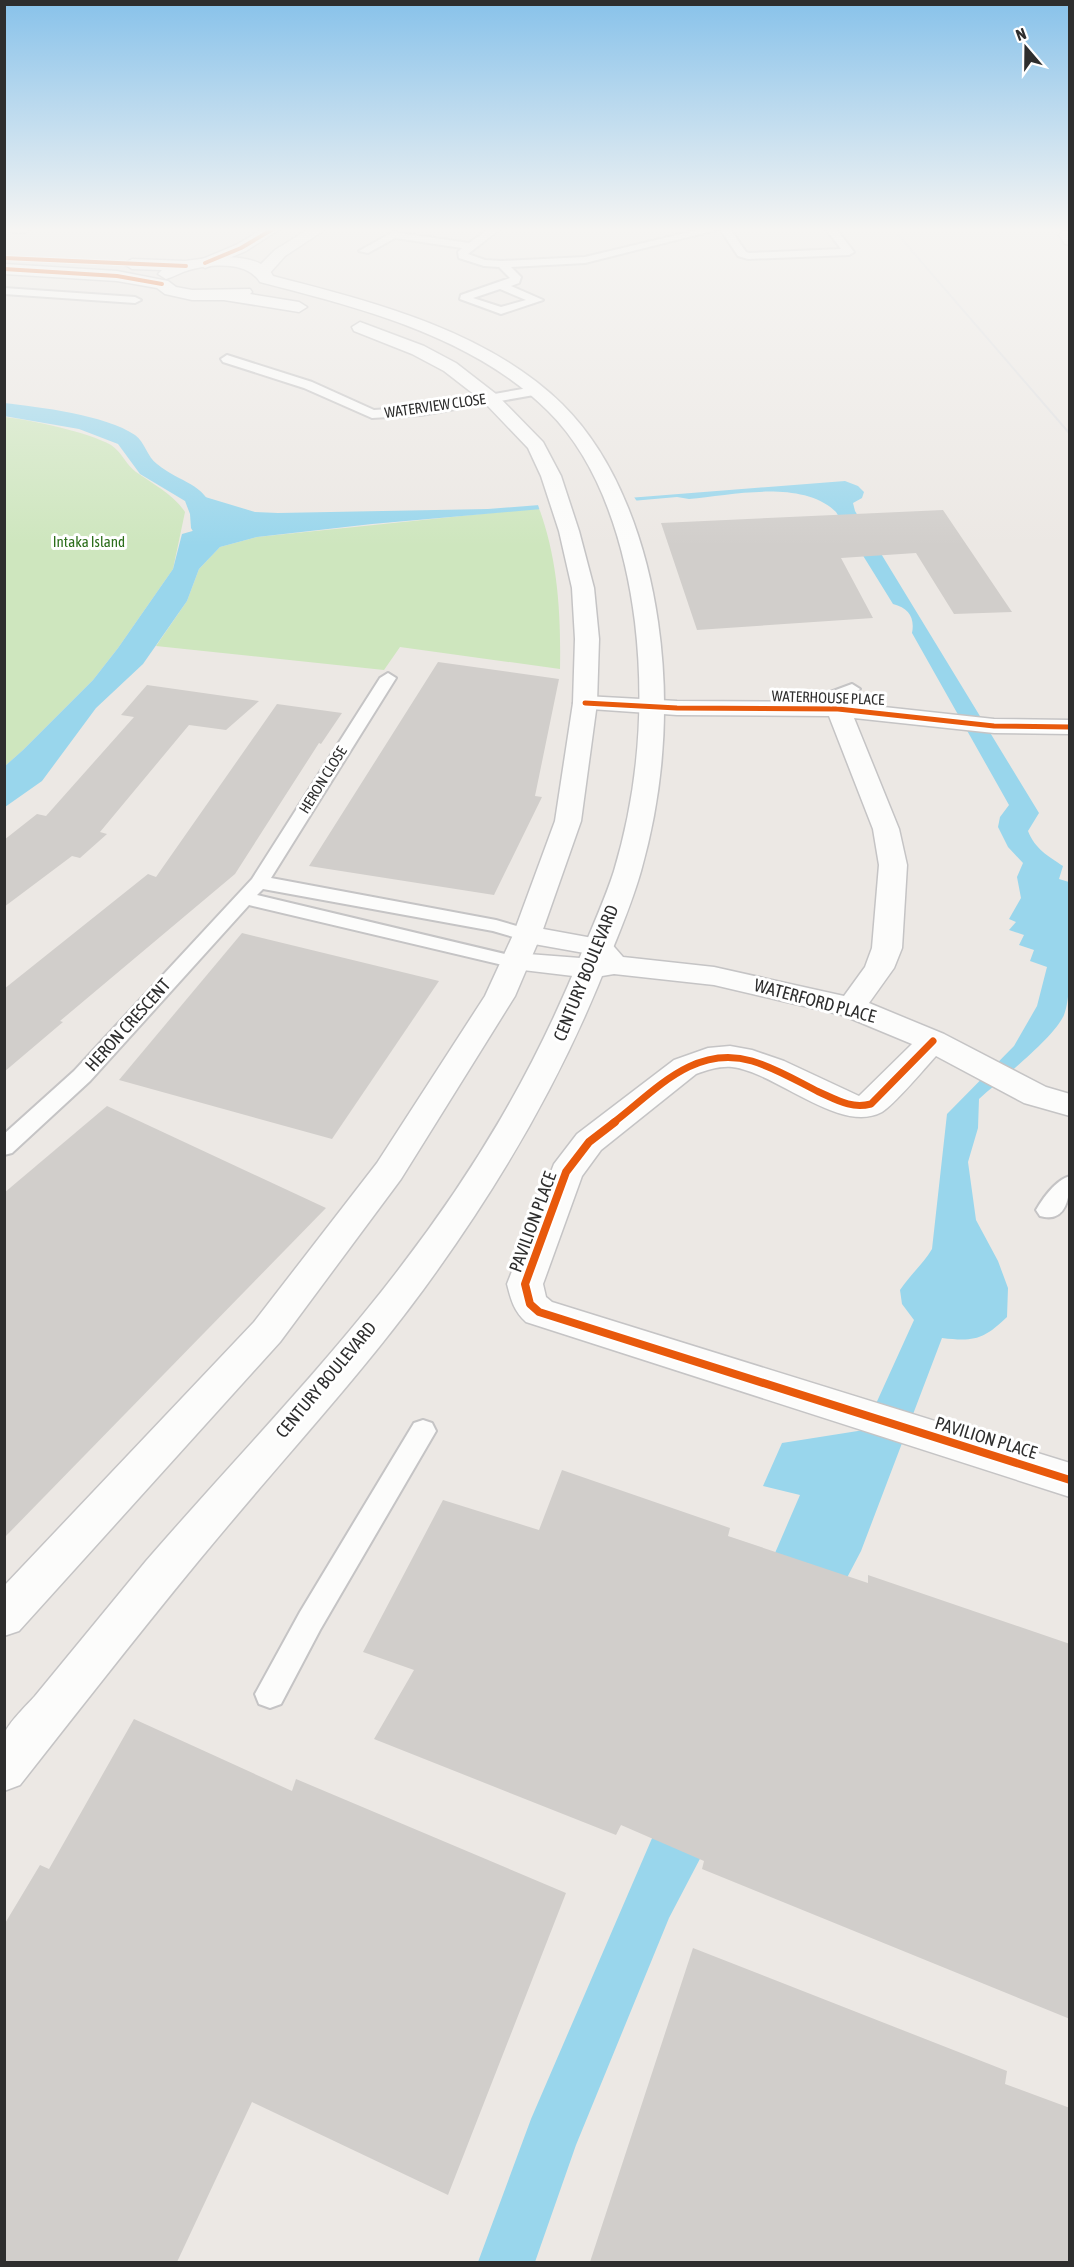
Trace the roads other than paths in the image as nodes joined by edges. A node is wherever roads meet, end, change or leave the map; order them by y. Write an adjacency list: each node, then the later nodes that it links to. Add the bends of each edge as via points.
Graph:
1 (379, 335): 5 (main road, via 450,367)
2 (442, 335): 4 (main road, CENTURY BOULEVARD)
3 (227, 359): 5 (lane, WATERVIEW CLOSE, via 308,385 372,414 421,411)
4 (527, 386): 5 (lane, WATERVIEW CLOSE); 9 (main road, CENTURY BOULEVARD, via 547,401 583,441 624,528 650,638)
5 (483, 394): 8 (main road, via 536,446 551,476 583,588)
6 (388, 678): 11 (lane, HERON CLOSE)
7 (845, 699): 9 (main road, WATERHOUSE PLACE, via 763,708); 10 (main road, WATERHOUSE PLACE, via 942,720 994,726); 15 (main road, via 886,829 893,866 887,948 879,968)
8 (585, 703): 9 (main road, WATERHOUSE PLACE); 13 (main road, via 568,821)
9 (652, 706): 14 (main road, CENTURY BOULEVARD, via 638,828)
10 (1070, 727)
11 (259, 882): 12 (lane, HERON CRESCENT); 13 (lane, via 496,926)
12 (244, 898): 13 (lane); 18 (lane, HERON CRESCENT, via 82,1076)
13 (521, 949): 14 (main road, WATERFORD PLACE); 23 (main road, via 500,996 389,1171 267,1332)
14 (601, 960): 15 (main road, WATERFORD PLACE, via 714,976); 25 (main road, CENTURY BOULEVARD, via 509,1136 405,1287 167,1567)
15 (851, 1007): 16 (main road, WATERFORD PLACE)
16 (933, 1041): 17 (main road, WATERFORD PLACE, via 1009,1082); 22 (main road, PAVILION PLACE, via 871,1104 858,1107 741,1056 714,1056 685,1067 589,1142 566,1172 525,1284 530,1304 539,1312)
17 (1070, 1105)
18 (4, 1147)
19 (1070, 1184): 20 (lane)
20 (1048, 1210)
21 (423, 1431): 24 (lane)
22 (1070, 1480)
23 (4, 1617)
24 (270, 1694)
25 (4, 1769)

